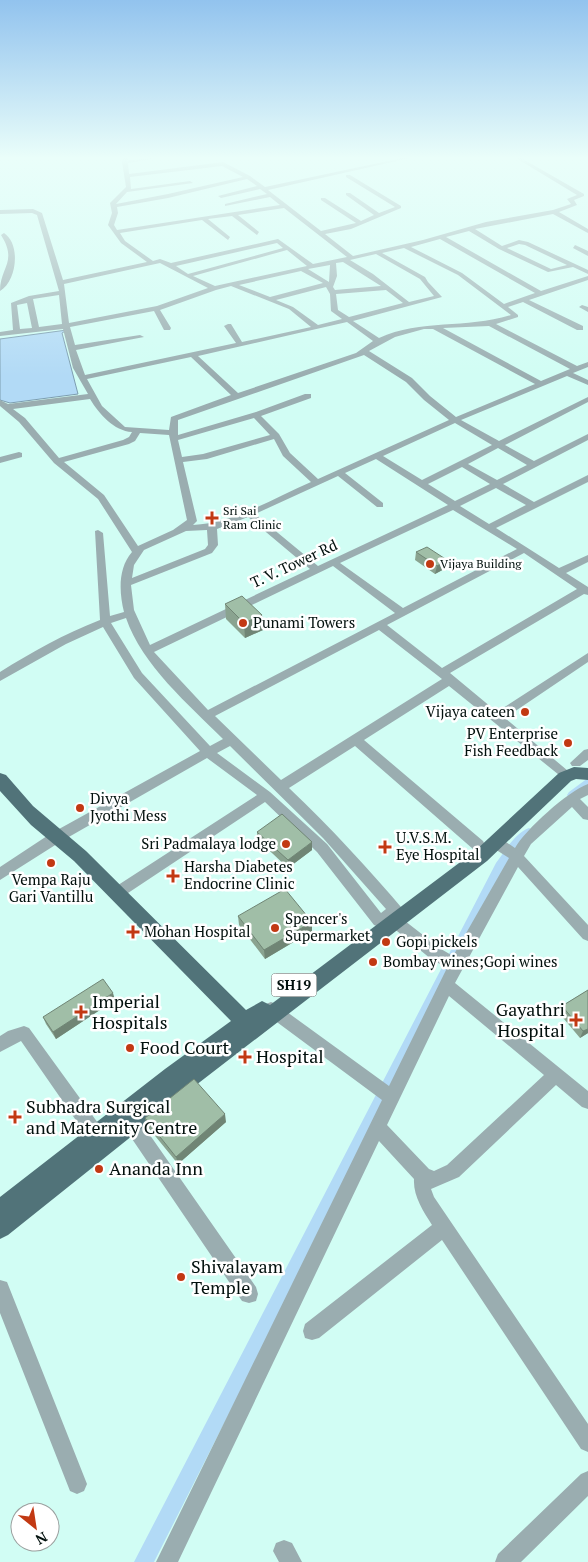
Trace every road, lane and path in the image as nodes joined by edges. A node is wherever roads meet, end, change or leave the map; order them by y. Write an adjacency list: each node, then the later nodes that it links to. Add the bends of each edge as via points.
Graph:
1 (45, 231): 33 (street)
2 (122, 231): 9 (street)
3 (219, 231): 14 (street)
4 (254, 231): 10 (street)
5 (318, 231): 11 (street)
6 (333, 231): 11 (street)
7 (461, 231): 13 (street)
8 (474, 231): 18 (street)
9 (115, 232): 22 (street, via 123,242)
10 (257, 233)
11 (321, 233): 21 (street)
12 (4, 235): 27 (street, via 10,243)
13 (441, 237): 15 (street); 40 (street)
14 (228, 238)
15 (405, 246): 19 (street); 45 (street, via 460,274)
16 (575, 247): 20 (street)
17 (288, 248): 24 (street, via 278,241); 26 (street); 31 (street)
18 (501, 248): 25 (street, via 550,270); 25 (street, via 524,242)
19 (376, 252): 21 (street); 44 (street, via 423,278 439,297)
20 (588, 254)
21 (349, 259): 23 (street); 37 (street)
22 (152, 262): 24 (street); 33 (street)
23 (333, 262): 26 (street); 36 (street)
24 (171, 265): 31 (street)
25 (574, 266): 30 (street)
26 (313, 267): 28 (street)
27 (10, 269): 29 (street); 38 (street)
28 (303, 269): 34 (street); 36 (street)
29 (0, 270)
30 (588, 272)
31 (187, 276): 35 (street)
32 (588, 278): 40 (street)
33 (60, 283): 39 (street)
34 (231, 284): 35 (street); 42 (street)
35 (214, 288): 46 (street)
36 (331, 288): 37 (street); 42 (street); 47 (street, via 335,310)
37 (388, 288): 44 (street)
38 (0, 289)
39 (62, 293): 41 (street, via 35,296); 49 (street)
40 (541, 294): 43 (street)
41 (30, 300): 55 (street); 56 (street, via 12,304)
42 (272, 300): 53 (street, via 291,308)
43 (524, 300): 45 (street); 54 (street)
44 (408, 304): 47 (street)
45 (504, 306): 48 (street, via 516,316)
46 (156, 309): 49 (street); 52 (street)
47 (348, 321): 53 (street); 59 (street)
48 (490, 324): 51 (street); 65 (street)
49 (66, 326): 55 (street); 61 (street)
50 (228, 326): 60 (street)
51 (434, 326): 59 (street); 69 (street)
52 (167, 328)
53 (317, 328): 60 (street)
54 (580, 328)
55 (36, 330): 56 (street)
56 (17, 332): 57 (street)
57 (0, 334)
58 (140, 337): 61 (street)
59 (378, 340): 62 (street)
60 (240, 344): 63 (street)
61 (72, 348): 67 (street)
62 (364, 351): 72 (street); 76 (street, via 409,380)
63 (192, 354): 67 (street); 72 (street)
64 (588, 364): 65 (street)
65 (577, 369): 66 (street)
66 (567, 373): 68 (street); 69 (street)
67 (82, 378): 70 (street)
68 (588, 383)
69 (541, 384): 76 (street)
70 (93, 396): 74 (street); 77 (street, via 116,424 123,429)
71 (308, 396): 75 (street)
72 (238, 397): 78 (street, via 176,417)
73 (588, 399): 82 (street)
74 (3, 404): 88 (street, via 22,420)
75 (256, 415): 78 (street); 79 (street)
76 (455, 420): 82 (street); 85 (street)
77 (137, 431): 78 (street); 88 (street, via 126,442)
78 (172, 436): 87 (street)
79 (276, 436): 87 (street, via 204,457); 93 (street, via 286,454)
80 (588, 437): 81 (street, T. V. Tower Rd)
81 (578, 442): 83 (street); 90 (street, T. V. Tower Rd)
82 (498, 444): 89 (street); 90 (street)
83 (588, 448)
84 (19, 455): 86 (street)
85 (377, 456): 91 (street); 95 (street)
86 (0, 460)
87 (179, 460): 101 (street, via 191,510 192,521)
88 (57, 461): 105 (street, via 101,498)
89 (461, 463): 94 (street); 95 (street)
90 (532, 464): 94 (street, T. V. Tower Rd)
91 (340, 473): 93 (street); 96 (street)
92 (588, 478): 98 (street)
93 (317, 483): 99 (street)
94 (496, 483): 97 (street, T. V. Tower Rd); 98 (street)
95 (422, 484): 97 (street)
96 (380, 505)
97 (454, 505): 102 (street); 107 (street, T. V. Tower Rd)
98 (534, 506): 102 (street)
99 (249, 513): 100 (street); 108 (street)
100 (212, 527): 101 (street); 110 (street, via 213,545 209,551)
101 (186, 528): 105 (street)
102 (488, 528): 104 (street)
103 (98, 533): 114 (street)
104 (524, 549): 109 (street); 113 (street)
105 (137, 552): 110 (street, via 129,564)
106 (588, 558): 109 (street)
107 (333, 562): 108 (street, T. V. Tower Rd); 113 (street)
108 (317, 570): 116 (street, T. V. Tower Rd)
109 (559, 572): 111 (street)
110 (127, 583): 112 (street)
111 (586, 591): 118 (street)
112 (128, 614): 114 (street); 116 (street)
113 (402, 614): 115 (street)
114 (105, 622): 119 (street, via 62,641); 124 (street, via 138,675)
115 (380, 625): 118 (street); 120 (street)
116 (148, 651): 120 (street)
117 (588, 657): 121 (street)
118 (446, 676): 121 (street); 122 (street)
119 (0, 677)
120 (206, 716): 123 (street)
121 (497, 718): 125 (street)
122 (356, 739): 127 (street); 133 (street)
123 (230, 740): 124 (street); 127 (street)
124 (209, 753): 129 (street); 132 (street)
125 (579, 767): 133 (main road, SH19)
126 (0, 780): 132 (main road, via 19,804)
127 (280, 786): 137 (street, via 344,849)
128 (588, 789): 130 (street)
129 (266, 795): 136 (street); 137 (street)
130 (572, 800): 131 (street); 134 (street, via 526,840)
131 (588, 816)
132 (55, 838): 135 (street); 136 (main road, via 80,856)
133 (491, 844): 134 (street); 137 (main road, SH19)
134 (514, 855): 138 (street); 139 (street)
135 (0, 874)
136 (117, 893): 142 (main road)
137 (391, 917): 139 (street, via 436,954); 141 (main road, SH19)
138 (588, 935)
139 (456, 965): 140 (street)
140 (447, 985): 144 (street); 145 (street)
141 (272, 1009): 142 (main road, SH19); 145 (street)
142 (249, 1027): 147 (main road, SH19); 149 (main road, SH19)
143 (0, 1045): 149 (street, via 24,1033)
144 (557, 1074): 146 (street); 150 (street, via 453,1171 434,1180)
145 (391, 1098): 148 (street)
146 (588, 1101)
147 (132, 1124): 153 (main road, SH19); 155 (street)
148 (378, 1127): 150 (street); 160 (street)
149 (96, 1136): 151 (main road, SH19)
150 (423, 1176): 152 (street, via 425,1197)
151 (0, 1211)
152 (444, 1227): 156 (street); 157 (street)
153 (0, 1228)
154 (0, 1289): 159 (street)
155 (249, 1294)
156 (312, 1331)
157 (588, 1442)
158 (588, 1481): 161 (street)
159 (77, 1484)
160 (167, 1562)
161 (506, 1562)

